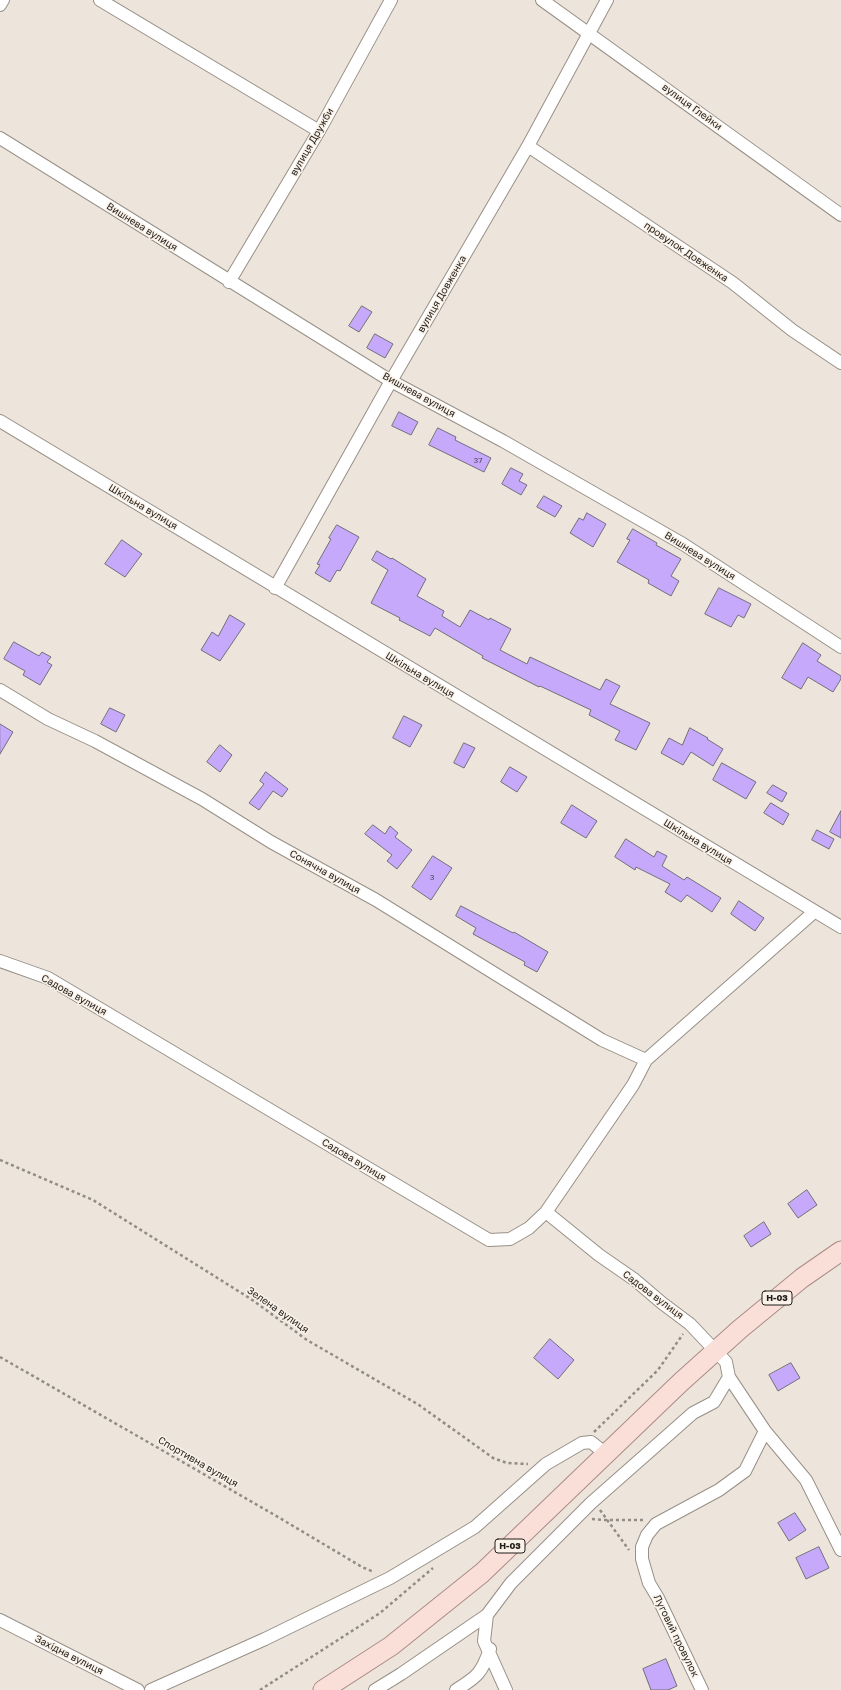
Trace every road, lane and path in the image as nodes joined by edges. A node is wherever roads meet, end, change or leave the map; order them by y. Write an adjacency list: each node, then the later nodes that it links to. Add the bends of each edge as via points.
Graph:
1 (3, 0): 6 (street)
2 (100, 0): 8 (street)
3 (391, 0): 8 (street, вулиця Дружби)
4 (542, 0): 7 (street, вулиця Глейки)
5 (607, 0): 7 (street, вулиця Довженка)
6 (0, 5)
7 (588, 33): 10 (street, вулиця Довженка); 11 (street, вулиця Глейки)
8 (319, 131): 12 (street, вулиця Дружби)
9 (0, 138): 12 (street, Вишнева вулиця)
10 (528, 146): 13 (street, провулок Довженка, via 732,283 792,330); 14 (street, вулиця Довженка)
11 (841, 215)
12 (229, 282): 14 (street, Вишнева вулиця)
13 (841, 363)
14 (391, 381): 16 (street, вулиця Довженка); 17 (street, Вишнева вулиця, via 503,441 683,544)
15 (0, 421): 16 (street, Шкільна вулиця)
16 (276, 588): 19 (street, Шкільна вулиця)
17 (841, 647)
18 (0, 690): 22 (street, Сонячна вулиця, via 48,719 95,741 202,799 271,842 376,900 602,1040)
19 (814, 912): 20 (street, Шкільна вулиця); 22 (street)
20 (841, 927)
21 (0, 961): 24 (street, Садова вулиця, via 48,978 489,1240 510,1239 529,1228)
22 (646, 1060): 24 (street, via 633,1085)
23 (0, 1160): 33 (path, Зелена вулиця, via 92,1200 251,1299 308,1340 420,1405 493,1458 507,1464)
24 (546, 1212): 26 (street, Садова вулиця, via 598,1255 635,1280)
25 (841, 1251): 27 (main road, Н-03, via 802,1278)
26 (690, 1324): 27 (street, Садова вулиця); 31 (path, via 658,1370)
27 (716, 1350): 29 (street, Садова вулиця, via 726,1362); 32 (main road, Н-03)
28 (0, 1357): 41 (path, Спортивна вулиця, via 362,1567)
29 (728, 1377): 30 (street, Садова вулиця); 34 (street, via 714,1402 694,1413)
30 (765, 1431): 37 (street, Луговий провулок, via 745,1470 719,1490); 39 (street, Садова вулиця, via 806,1480)
31 (582, 1443): 32 (street, via 591,1442); 33 (street)
32 (606, 1454): 48 (main road, Н-03, via 482,1573 391,1646)
33 (546, 1464): 41 (street, via 475,1527)
34 (593, 1501): 35 (street); 36 (path)
35 (578, 1517): 36 (path); 42 (street, via 511,1583)
36 (608, 1520): 37 (path); 38 (path)
37 (664, 1520): 52 (street, Луговий провулок, via 656,1524 647,1535 642,1547 642,1559 649,1583)
38 (630, 1550)
39 (841, 1550)
40 (436, 1565): 47 (path, via 380,1613)
41 (390, 1578): 46 (street, via 265,1639)
42 (486, 1615): 44 (street, via 484,1641); 49 (street)
43 (0, 1620): 45 (street, Західна вулиця)
44 (489, 1650): 50 (street, via 484,1666 474,1679); 51 (street)
45 (138, 1690)
46 (151, 1690)
47 (260, 1690)
48 (323, 1690)
49 (375, 1690)
50 (456, 1690)
51 (506, 1690)
52 (702, 1690)

